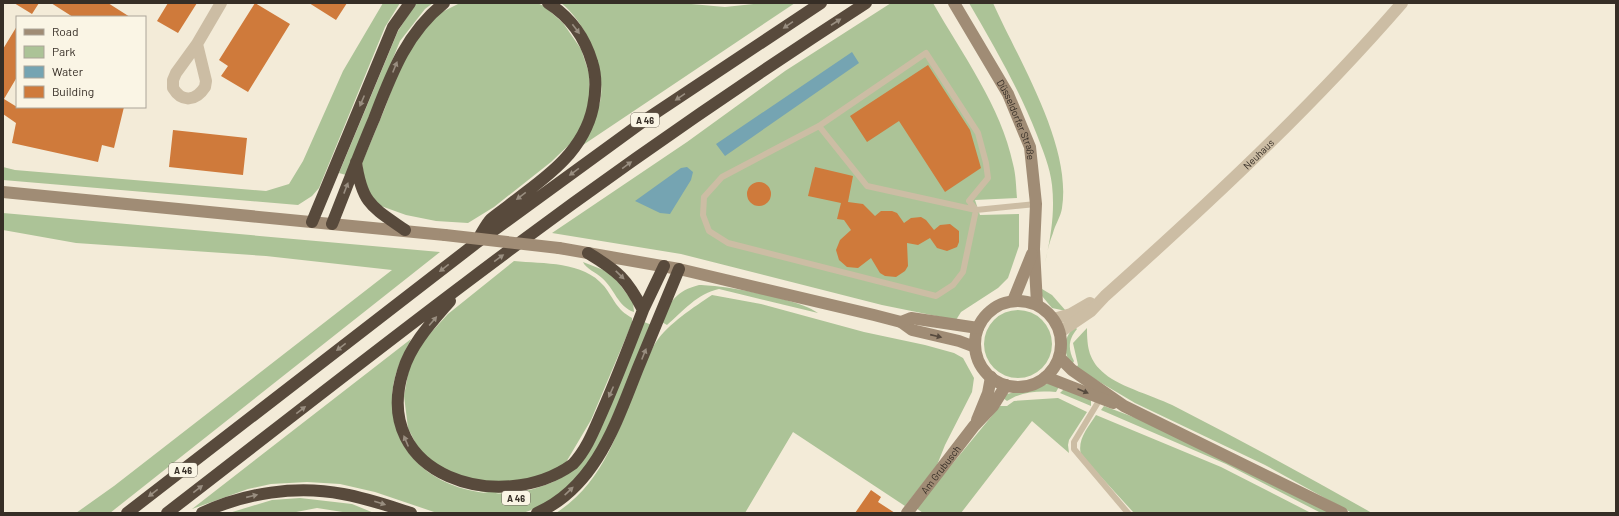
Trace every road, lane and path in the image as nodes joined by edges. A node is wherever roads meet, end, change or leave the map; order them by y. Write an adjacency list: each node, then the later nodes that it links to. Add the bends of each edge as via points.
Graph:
1 (221, 3): 9 (street)
2 (410, 3): 15 (highway, one-way to 15, via 393,28)
3 (444, 3): 11 (highway, one-way to 3, via 401,54 420,26)
4 (548, 3): 18 (highway, one-way to 18, via 573,25 586,45 596,79 591,115 579,142 562,162 549,176 490,219)
5 (820, 3): 18 (highway, A 46, one-way to 18, via 648,118)
6 (866, 3): 23 (highway, A 46, one-way to 6, via 745,82)
7 (954, 3): 13 (main road, Düsseldorfer Straße, via 1008,94 1020,120 1030,147)
8 (1402, 3): 24 (street, Neuhaus, via 1353,59 1291,122)
9 (197, 44)
10 (819, 126): 14 (lane, via 867,186); 14 (lane, via 926,53 978,134 988,178 969,201); 14 (lane, via 722,176 704,197 703,214 709,231 728,244 936,296 953,285 963,272)
11 (356, 161): 16 (highway, one-way to 11); 17 (highway, via 359,182 367,200)
12 (3, 192): 15 (main road)
13 (1036, 204): 14 (lane); 19 (main road, Düsseldorfer Straße)
14 (976, 210)
15 (312, 222): 16 (main road)
16 (332, 224): 17 (main road)
17 (405, 230): 20 (main road, bridge)
18 (475, 244): 42 (highway, A 46, one-way to 42)
19 (1034, 249): 25 (main road, Düsseldorfer Straße); 26 (main road, Düsseldorfer Straße)
20 (588, 253): 21 (main road); 27 (highway, one-way to 27, via 620,274)
21 (664, 266): 22 (main road); 27 (highway)
22 (679, 269): 29 (main road); 46 (highway, one-way to 22, via 559,500 594,464 614,427)
23 (468, 281): 40 (highway, A 46, one-way to 23, via 430,475 418,462 402,432 398,402 402,372 409,354); 43 (highway, A 46, one-way to 23)
24 (1105, 296): 28 (street, Neuhaus, via 1071,314); 31 (street, Neuhaus, via 1091,311)
25 (1013, 301): 26 (main road); 30 (main road, via 992,310)
26 (1037, 304): 28 (main road)
27 (643, 310): 41 (highway, A 46, one-way to 41, via 614,387 588,444 572,465 548,485)
28 (1054, 319): 31 (main road)
29 (901, 322): 30 (main road, via 911,318); 32 (main road, one-way to 32, via 912,330)
30 (978, 328): 32 (main road)
31 (1060, 332): 33 (main road)
32 (975, 347): 34 (main road, via 980,364)
33 (1060, 358): 35 (main road); 38 (main road, via 1072,370)
34 (991, 377): 36 (main road); 39 (main road, Am Grubusch, via 988,393)
35 (1046, 377): 36 (main road, via 1034,384 1020,387); 37 (main road, one-way to 37)
36 (1006, 385): 39 (main road, Am Grubusch, via 993,406)
37 (1100, 399): 38 (main road); 48 (lane, via 1074,442 1074,449)
38 (1124, 406): 49 (main road)
39 (974, 426): 47 (main road, Am Grubusch)
40 (456, 492)
41 (518, 497)
42 (127, 513)
43 (167, 513)
44 (202, 513): 45 (highway, one-way to 45, via 248,497 303,491 342,494)
45 (412, 513)
46 (537, 513)
47 (908, 513)
48 (1128, 513)
49 (1342, 513)

